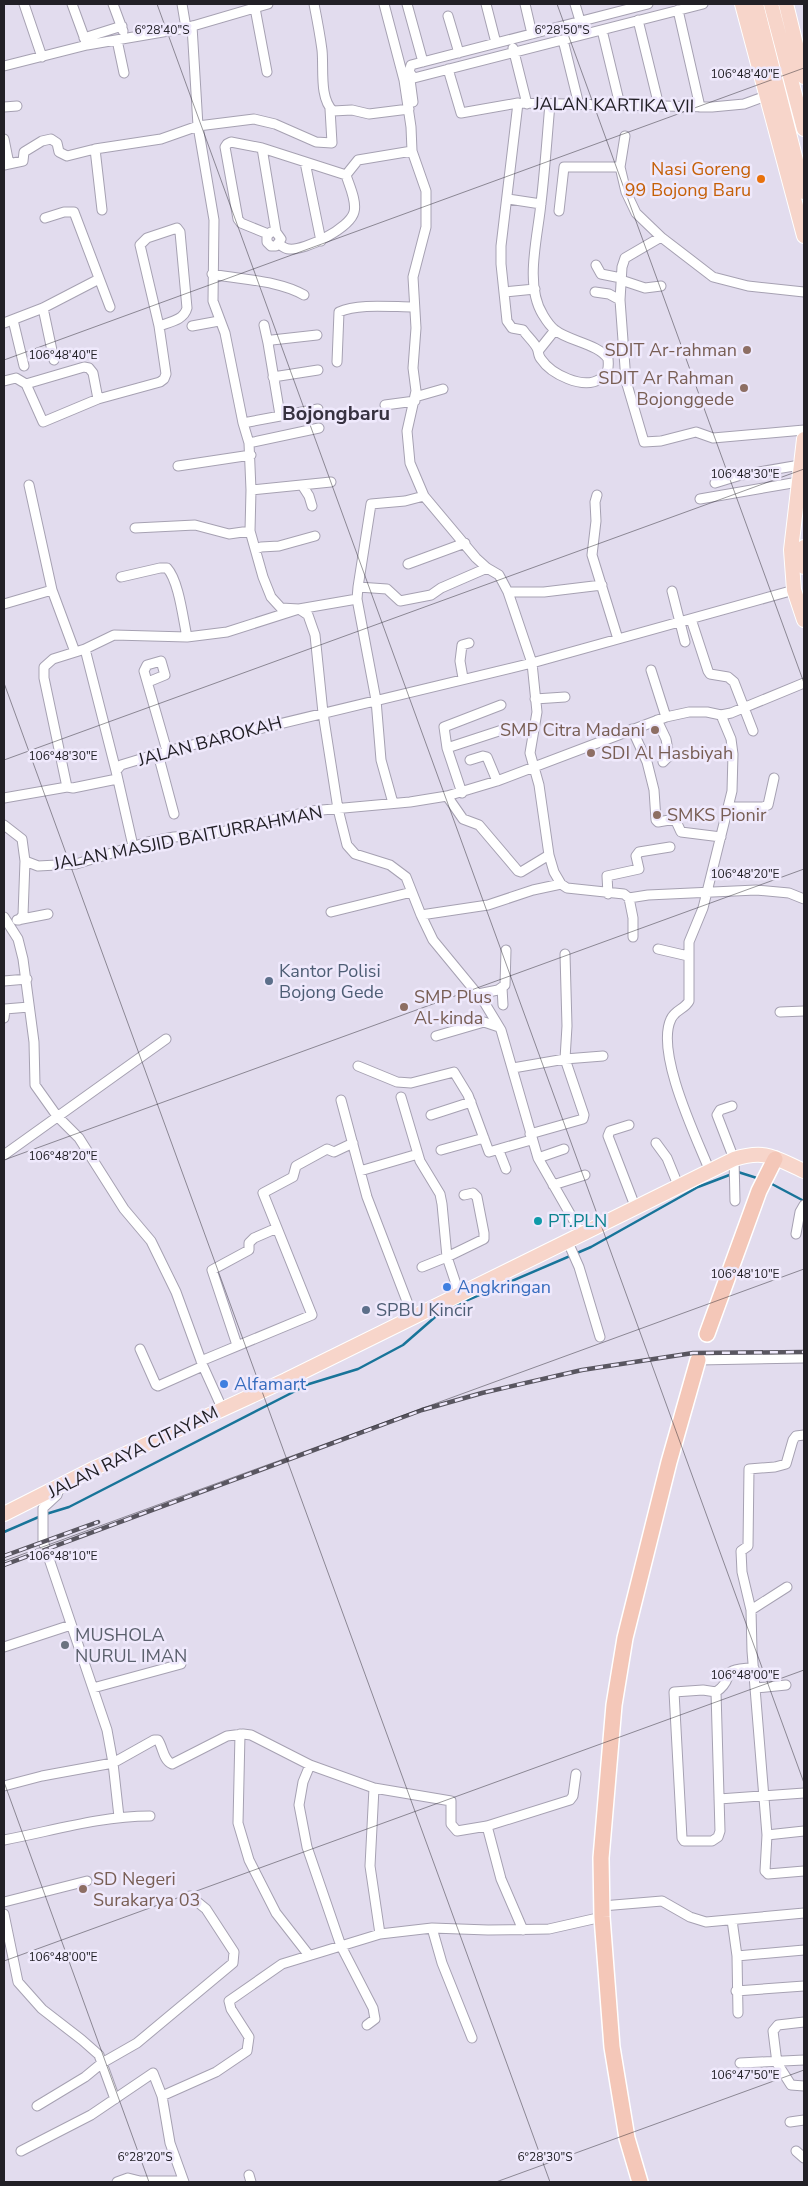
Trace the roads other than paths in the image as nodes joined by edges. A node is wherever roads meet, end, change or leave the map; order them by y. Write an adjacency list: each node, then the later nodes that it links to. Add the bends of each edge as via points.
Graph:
1 (24, 4): 35 (street)
2 (72, 4): 31 (street)
3 (113, 4): 23 (street)
4 (182, 4): 24 (street)
5 (314, 4): 53 (street, via 325,93)
6 (384, 4): 42 (street)
7 (407, 4): 36 (street)
8 (486, 4): 32 (street)
9 (525, 4): 26 (street)
10 (575, 4): 22 (street)
11 (648, 4): 18 (street)
12 (703, 4): 19 (street)
13 (742, 4): 43 (main road)
14 (756, 4): 54 (main road)
15 (771, 4): 46 (main road)
16 (786, 4): 39 (main road)
17 (260, 5): 24 (street); 40 (street)
18 (625, 7): 22 (street)
19 (678, 10): 21 (street); 52 (street)
20 (448, 16): 34 (street)
21 (638, 20): 25 (street); 50 (street)
22 (580, 22): 26 (street); 27 (street)
23 (122, 26): 28 (street); 31 (street)
24 (189, 27): 28 (street); 56 (street)
25 (602, 30): 27 (street); 49 (street)
26 (532, 34): 29 (street)
27 (584, 34): 30 (street)
28 (121, 39): 31 (street); 41 (street)
29 (511, 39): 32 (street); 33 (street)
30 (563, 40): 33 (street); 47 (street)
31 (86, 42): 35 (street)
32 (496, 44): 34 (street)
33 (514, 52): 38 (street); 44 (street)
34 (459, 53): 36 (street)
35 (42, 57): 37 (street)
36 (423, 62): 42 (street, via 411,65)
37 (4, 66)
38 (448, 69): 42 (street, via 414,78); 44 (street, JALAN KARTIKA VII, via 461,113)
39 (803, 71)
40 (267, 72)
41 (124, 73)
42 (405, 73): 55 (street, via 413,102)
43 (766, 96): 52 (street, JALAN KARTIKA VII, via 744,104); 54 (main road)
44 (522, 104): 45 (street, JALAN KARTIKA VII); 68 (street)
45 (550, 104): 47 (street, JALAN KARTIKA VII); 69 (street)
46 (801, 104): 57 (main road)
47 (579, 105): 49 (street, JALAN KARTIKA VII)
48 (17, 106): 51 (street)
49 (620, 106): 50 (street, JALAN KARTIKA VII)
50 (659, 106): 52 (street, JALAN KARTIKA VII)
51 (4, 107)
52 (700, 107)
53 (330, 109): 55 (street, via 369,114); 56 (street, via 332,143 316,142 264,120 234,120)
54 (776, 109): 67 (main road); 74 (main road)
55 (409, 114): 62 (street)
56 (198, 126): 61 (street, via 161,139); 78 (street, via 214,220)
57 (804, 129)
58 (625, 136): 65 (street)
59 (4, 139): 64 (street)
60 (262, 148): 63 (street); 73 (street); 73 (street, via 232,142 225,147 239,221)
61 (95, 149): 64 (street, via 66,156 51,139 24,152 23,161); 70 (street)
62 (412, 151): 66 (street, via 358,160); 89 (street, via 424,183 427,216 414,269)
63 (305, 162): 66 (street); 76 (street)
64 (7, 164)
65 (620, 168): 71 (street, via 564,167); 75 (street, via 633,208)
66 (346, 175): 76 (street, via 354,204 353,215)
67 (804, 192)
68 (508, 199): 69 (street); 83 (street, via 501,246)
69 (541, 204): 82 (street, via 534,261)
70 (102, 210)
71 (559, 211)
72 (45, 218): 79 (street, via 74,212)
73 (272, 233): 76 (street, via 266,239 268,244 279,244 287,249)
74 (804, 236)
75 (661, 237): 80 (street, via 625,258); 85 (street, via 713,276 748,286)
76 (321, 241)
77 (596, 265): 80 (street, via 602,274)
78 (212, 274): 86 (street, via 278,284); 92 (street, via 213,301)
79 (99, 279): 88 (street); 90 (street)
80 (621, 279): 81 (street, via 644,288); 87 (street)
81 (661, 286)
82 (535, 289): 83 (street); 97 (street, via 543,315)
83 (504, 292): 100 (street, via 509,325 523,330)
84 (595, 292): 87 (street)
85 (804, 292)
86 (304, 295)
87 (620, 300): 116 (street, via 626,381 644,442 696,432 722,438)
88 (110, 307)
89 (414, 307): 102 (street, via 375,307 339,312); 110 (street)
90 (43, 308): 91 (street); 101 (street)
91 (13, 320): 93 (street); 103 (street)
92 (219, 321): 96 (street); 114 (street, via 225,333)
93 (4, 322)
94 (264, 325): 99 (street)
95 (159, 326): 95 (street, via 182,318 187,308 177,228 147,238 140,245); 109 (street, via 164,379)
96 (192, 326)
97 (555, 330): 100 (street); 100 (street, via 606,355 608,370 599,380 579,383 551,369 541,360)
98 (317, 335): 99 (street)
99 (268, 343): 105 (street)
100 (539, 350)
101 (54, 360)
102 (337, 362)
103 (24, 366)
104 (318, 370): 105 (street)
105 (273, 377): 113 (street)
106 (4, 381): 107 (street, via 16,378)
107 (26, 384): 109 (street, via 89,368); 109 (street, via 43,422)
108 (443, 389): 110 (street)
109 (98, 399)
110 (415, 399): 111 (street); 129 (street, via 407,431 408,448 414,475)
111 (385, 405)
112 (318, 409): 113 (street)
113 (280, 415): 114 (street)
114 (243, 423): 118 (street)
115 (319, 428): 118 (street)
116 (804, 430)
117 (804, 439): 120 (main road)
118 (249, 443): 119 (street)
119 (250, 456): 121 (street); 127 (street)
120 (800, 465): 123 (main road); 124 (street, via 741,474)
121 (178, 466)
122 (331, 482): 126 (street)
123 (798, 482): 130 (street); 145 (main road, via 791,550)
124 (715, 483)
125 (29, 485): 144 (street)
126 (302, 485): 127 (street); 131 (street)
127 (251, 490): 133 (street)
128 (597, 495): 142 (street, via 592,555)
129 (424, 496): 135 (street); 143 (street, via 371,504)
130 (700, 499)
131 (312, 506)
132 (135, 528): 133 (street, via 195,525 229,534)
133 (250, 531): 137 (street)
134 (315, 536): 137 (street)
135 (465, 543): 138 (street); 139 (street)
136 (804, 547): 140 (main road)
137 (256, 549): 150 (street, via 272,598 281,608)
138 (408, 564)
139 (487, 568): 143 (street, via 422,598 397,600 388,589); 147 (street, via 499,575)
140 (804, 568)
141 (121, 577): 154 (street, via 167,568 178,594)
142 (602, 585): 147 (street, via 544,592); 155 (street)
143 (358, 587): 148 (street)
144 (52, 590): 149 (street); 159 (street)
145 (794, 590): 151 (street, JALAN BAROKAH); 152 (main road)
146 (672, 591): 153 (street)
147 (508, 592): 160 (street)
148 (357, 599): 150 (street); 166 (street)
149 (4, 604)
150 (299, 609): 154 (street, via 227,632); 170 (street, via 308,615 315,634)
151 (691, 619): 153 (street, JALAN BAROKAH); 169 (street, via 708,671 734,682)
152 (804, 620)
153 (679, 622): 155 (street, JALAN BAROKAH); 156 (street)
154 (186, 637): 158 (street, via 114,635)
155 (618, 639): 160 (street, JALAN BAROKAH)
156 (685, 642)
157 (469, 643): 162 (street, via 462,645 460,651)
158 (86, 649): 159 (street); 181 (street)
159 (75, 652): 184 (street, via 53,659 44,667)
160 (532, 663): 162 (street, JALAN BAROKAH); 167 (street)
161 (651, 670): 172 (street)
162 (463, 678): 166 (street, JALAN BAROKAH)
163 (148, 682): 177 (street)
164 (804, 683): 169 (street)
165 (566, 697): 167 (street)
166 (376, 700): 170 (street, JALAN BAROKAH); 188 (street, via 381,760)
167 (535, 700): 180 (street, via 536,723 530,752)
168 (502, 705): 176 (street, via 445,725)
169 (745, 708): 171 (street); 175 (street)
170 (323, 713): 177 (street, JALAN BAROKAH); 190 (street)
171 (722, 715): 172 (street, JALAN MASJID BAITURRAHMAN, via 689,712); 189 (street, via 733,754)
172 (661, 718): 173 (street, JALAN MASJID BAITURRAHMAN); 179 (street, via 669,749 669,756)
173 (632, 729): 180 (street, JALAN MASJID BAITURRAHMAN); 193 (street, via 647,762 654,790 656,820 675,819 681,832)
174 (502, 730): 176 (street)
175 (754, 731)
176 (447, 748): 185 (street)
177 (162, 752): 181 (street, JALAN BAROKAH, via 121,765); 191 (street)
178 (470, 760): 183 (street, via 487,757)
179 (663, 762)
180 (534, 767): 183 (street, JALAN MASJID BAITURRAHMAN); 196 (street)
181 (117, 775): 184 (street); 194 (street, JALAN BAROKAH)
182 (774, 778): 189 (street, via 768,804 763,807)
183 (497, 781): 185 (street, JALAN MASJID BAITURRAHMAN)
184 (67, 787): 187 (street)
185 (462, 793): 186 (street, JALAN MASJID BAITURRAHMAN)
186 (447, 796): 188 (street, JALAN MASJID BAITURRAHMAN); 196 (street, via 463,819 479,825 518,871)
187 (4, 798)
188 (393, 803): 190 (street, JALAN MASJID BAITURRAHMAN)
189 (729, 807): 193 (street)
190 (338, 809): 194 (street, JALAN MASJID BAITURRAHMAN, via 311,811 213,834 174,837); 199 (street, via 350,850 399,871 406,877)
191 (174, 814)
192 (4, 826): 197 (street, via 22,839)
193 (722, 837): 200 (street)
194 (133, 846): 197 (street, JALAN MASJID BAITURRAHMAN, via 76,864 38,866)
195 (670, 847): 201 (street, via 639,852 636,856 639,869 607,876)
196 (549, 856): 198 (street)
197 (25, 861): 208 (street, via 23,914)
198 (561, 884): 201 (street, via 574,890); 206 (street, via 480,907)
199 (412, 892): 204 (street); 206 (street)
200 (707, 893): 202 (street); 203 (street, via 756,890); 213 (street)
201 (608, 894): 202 (street, via 624,894)
202 (629, 898): 209 (street)
203 (804, 898)
204 (331, 912)
205 (48, 914): 208 (street)
206 (421, 915): 217 (street, via 442,952)
207 (5, 920): 208 (street); 214 (street, via 18,939)
208 (19, 920)
209 (633, 937)
210 (658, 949): 213 (street)
211 (506, 950): 216 (street, via 505,985)
212 (565, 954): 227 (street, via 567,1026)
213 (688, 956): 250 (street, via 689,1001 670,1020 669,1060 685,1111)
214 (26, 979): 215 (street); 219 (street)
215 (4, 981)
216 (502, 988): 217 (street); 218 (street)
217 (478, 994): 223 (street)
218 (503, 1005)
219 (29, 1007): 222 (street, via 5,1009); 235 (street, via 35,1085)
220 (804, 1011): 221 (street)
221 (780, 1012)
222 (4, 1018)
223 (502, 1032): 224 (street, via 484,1022); 229 (street)
224 (436, 1036)
225 (166, 1039): 235 (street)
226 (603, 1056): 227 (street)
227 (564, 1058): 229 (street); 237 (street, via 584,1119)
228 (358, 1066): 232 (street, via 397,1082 411,1083 454,1072)
229 (513, 1068): 237 (street)
230 (401, 1097): 244 (street)
231 (342, 1100): 240 (street)
232 (470, 1102): 234 (street); 238 (street)
233 (732, 1106): 247 (street, via 720,1110 718,1115)
234 (431, 1115)
235 (56, 1116): 245 (street); 274 (street, via 78,1138 124,1209 151,1241 176,1292)
236 (629, 1125): 258 (street, via 610,1131 608,1136)
237 (530, 1137): 243 (street); 246 (street)
238 (484, 1138): 242 (street); 243 (street, via 489,1152)
239 (656, 1143): 255 (street, via 667,1158)
240 (352, 1144): 251 (street); 260 (street, via 334,1152 327,1149 296,1166 293,1177 264,1191)
241 (564, 1149): 246 (street)
242 (441, 1150)
243 (499, 1150): 249 (street)
244 (418, 1154): 251 (street); 264 (street, via 440,1194)
245 (4, 1155)
246 (538, 1158): 254 (street)
247 (734, 1163): 248 (main road, JALAN RAYA CITAYAM, via 748,1155 762,1154); 250 (main road, JALAN RAYA CITAYAM); 257 (street)
248 (772, 1165): 252 (main road, JALAN RAYA CITAYAM); 268 (highway)
249 (506, 1169)
250 (710, 1170): 255 (main road, JALAN RAYA CITAYAM)
251 (360, 1171): 267 (street, via 375,1222)
252 (804, 1171)
253 (585, 1175): 254 (street)
254 (553, 1185): 261 (street)
255 (678, 1185): 258 (main road, JALAN RAYA CITAYAM)
256 (464, 1196): 264 (street, via 473,1193 477,1197 484,1239)
257 (735, 1201)
258 (635, 1206): 261 (main road, JALAN RAYA CITAYAM)
259 (804, 1207): 262 (street)
260 (277, 1228): 270 (street, via 254,1238 249,1250 212,1270); 270 (street, via 312,1315)
261 (581, 1233): 263 (main road, JALAN RAYA CITAYAM)
262 (796, 1234)
263 (569, 1245): 266 (main road, JALAN RAYA CITAYAM); 269 (street)
264 (447, 1257): 265 (street); 266 (street)
265 (422, 1267)
266 (459, 1294): 267 (main road, JALAN RAYA CITAYAM)
267 (413, 1317): 275 (main road, JALAN RAYA CITAYAM)
268 (708, 1334)
269 (600, 1337)
270 (237, 1345): 274 (street)
271 (140, 1349): 274 (street, via 158,1386)
272 (804, 1358): 273 (street)
273 (698, 1360): 308 (highway, via 624,1638 608,1772)
274 (202, 1363): 275 (street)
275 (222, 1408): 277 (main road, JALAN RAYA CITAYAM)
276 (804, 1435): 280 (street, via 793,1440 786,1464 749,1469 748,1546 741,1551 742,1572)
277 (60, 1486): 278 (main road, JALAN RAYA CITAYAM); 281 (street, via 57,1495 43,1508 43,1541)
278 (4, 1514)
279 (787, 1587): 280 (street)
280 (751, 1610): 284 (street)
281 (71, 1625): 282 (street); 286 (street)
282 (4, 1647)
283 (181, 1664): 286 (street)
284 (754, 1668): 287 (street); 288 (street, via 732,1670 725,1684)
285 (786, 1685): 287 (street)
286 (93, 1688): 290 (street)
287 (756, 1688): 296 (street)
288 (716, 1692): 297 (street); 297 (street, via 674,1692 681,1834 684,1841 716,1840 720,1831)
289 (240, 1734): 290 (street, via 227,1736 172,1764 158,1740); 291 (street, via 251,1735); 317 (street, via 238,1823 249,1860 276,1913)
290 (113, 1763): 293 (street); 299 (street)
291 (310, 1765): 294 (street); 315 (street, via 299,1805 307,1847)
292 (576, 1774): 300 (street, via 571,1799)
293 (4, 1786)
294 (374, 1788): 300 (street, via 451,1801 451,1824 457,1831); 314 (street, via 370,1866)
295 (804, 1792): 296 (street)
296 (764, 1796): 297 (street); 302 (street)
297 (719, 1799)
298 (150, 1816): 299 (street)
299 (119, 1817): 303 (street)
300 (487, 1826): 313 (street, via 501,1879)
301 (804, 1831): 302 (street)
302 (767, 1835): 304 (street, via 766,1873)
303 (4, 1840)
304 (804, 1871)
305 (86, 1881): 307 (street)
306 (190, 1896): 326 (street, via 206,1909 234,1952 233,1963 137,2043)
307 (4, 1902)
308 (602, 1911): 311 (street, via 662,1901 706,1922); 313 (street, via 549,1929); 340 (highway, via 612,2047 627,2138)
309 (804, 1912): 311 (street)
310 (4, 1914): 326 (street, via 18,1982 42,2009 93,2050)
311 (732, 1920): 318 (street)
312 (432, 1928): 313 (street); 314 (street); 324 (street, via 442,1963)
313 (523, 1930)
314 (380, 1934): 315 (street)
315 (341, 1946): 317 (street); 323 (street, via 372,2008 375,2018)
316 (804, 1950): 318 (street)
317 (308, 1954): 330 (street, via 282,1964 229,2001 249,2037 247,2051 216,2072)
318 (736, 1956): 320 (street)
319 (804, 1986): 320 (street)
320 (736, 1992): 321 (street)
321 (738, 2013)
322 (804, 2022): 328 (street, via 778,2025 774,2030)
323 (367, 2025)
324 (472, 2038)
325 (804, 2060): 328 (street)
326 (102, 2063): 331 (street); 332 (street)
327 (740, 2063): 328 (street)
328 (777, 2063): 329 (street, via 791,2085)
329 (804, 2086)
330 (162, 2096): 331 (street, via 153,2073); 339 (street, via 170,2143)
331 (115, 2099): 335 (street)
332 (37, 2106)
333 (804, 2120): 334 (street)
334 (790, 2122)
335 (21, 2151)
336 (796, 2151): 337 (street)
337 (804, 2158)
338 (117, 2182): 339 (street, via 128,2178)
339 (184, 2182)
340 (640, 2182)

